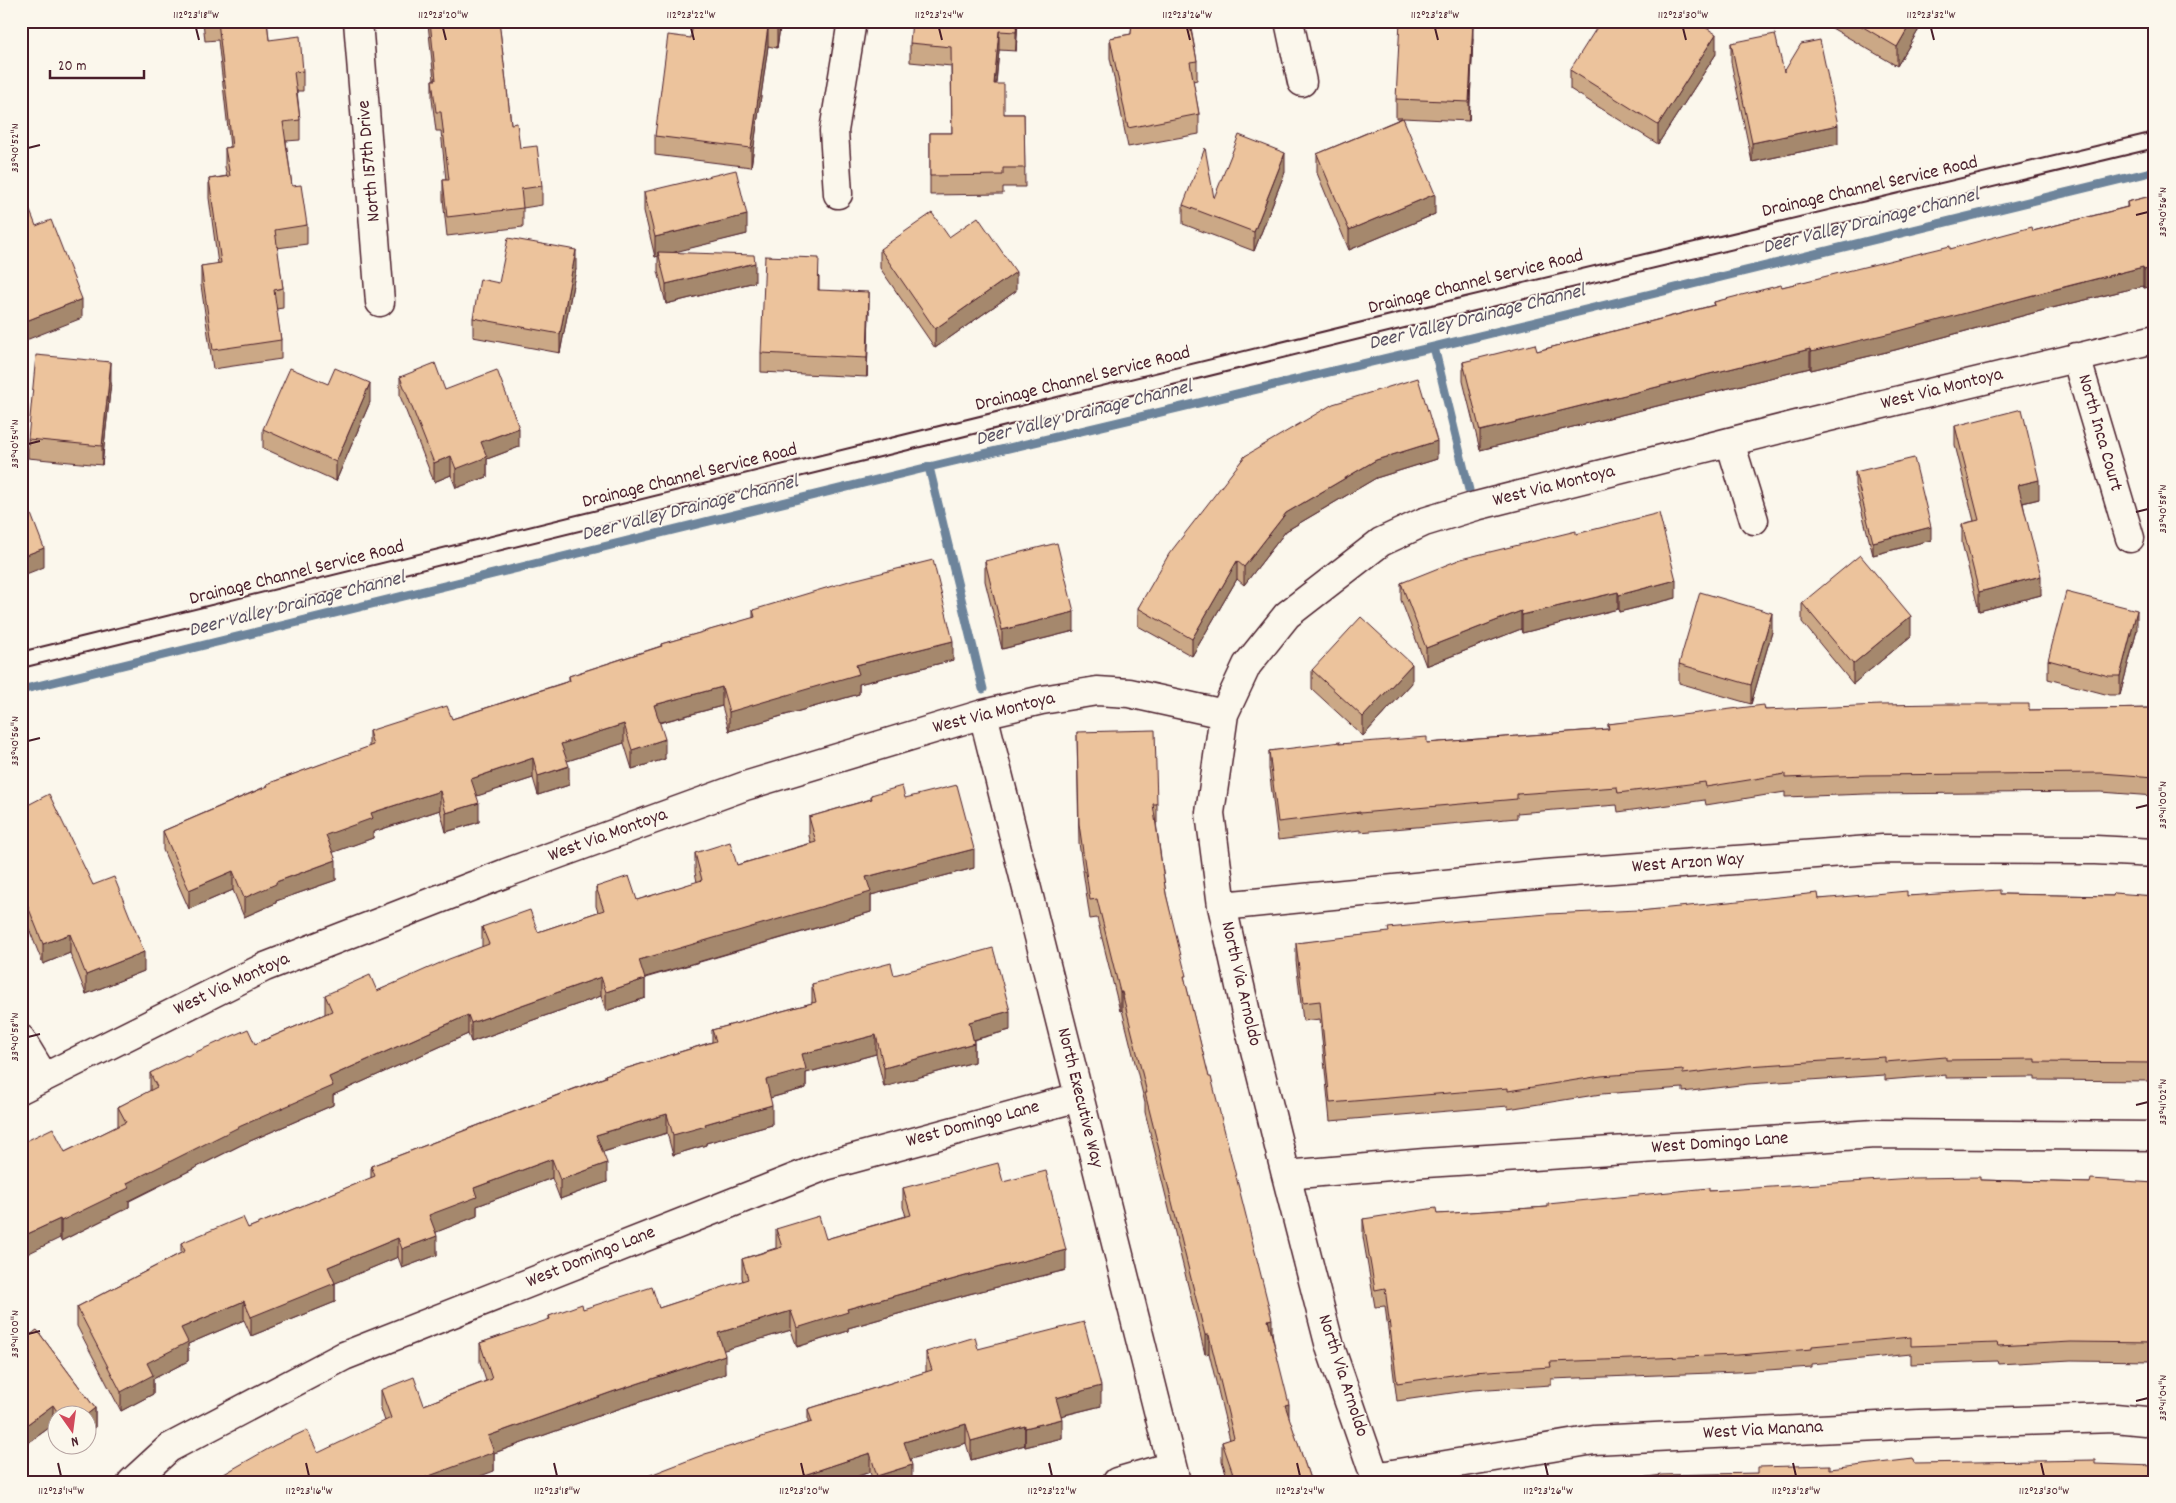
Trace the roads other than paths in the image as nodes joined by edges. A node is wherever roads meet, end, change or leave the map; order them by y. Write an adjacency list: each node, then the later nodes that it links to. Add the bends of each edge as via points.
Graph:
1 (358, 21): 7 (street, North 157th Drive)
2 (852, 21): 6 (street, via 834,131)
3 (1289, 21): 4 (street)
4 (1302, 82)
5 (2155, 140): 14 (lane, Drainage Channel Service Road, via 1434,312)
6 (838, 194)
7 (380, 302)
8 (2155, 339): 9 (street, West Via Montoya)
9 (2076, 357): 10 (street, West Via Montoya); 12 (street, North Inca Court)
10 (1730, 442): 11 (street); 13 (street, West Via Montoya, via 1476,506 1424,522)
11 (1754, 520)
12 (2130, 538)
13 (1381, 542): 16 (street, North Via Arnoldo, via 1287,615 1247,665)
14 (21, 660)
15 (983, 714): 16 (street, West Via Montoya, via 1097,691 1129,693); 20 (street, West Via Montoya, via 745,786 497,876 264,967); 21 (street, North Executive Way)
16 (1224, 714): 18 (street, North Via Arnoldo, via 1210,813)
17 (2155, 853): 18 (street, West Arzon Way, via 1883,849 1545,874)
18 (1222, 906): 23 (street, North Via Arnoldo)
19 (21, 1039): 20 (street)
20 (33, 1083)
21 (1079, 1097): 25 (street, North Executive Way); 27 (street, West Domingo Lane, via 825,1166 344,1356 169,1448)
22 (2155, 1136): 23 (street, West Domingo Lane, via 1876,1134)
23 (1286, 1175): 26 (street, North Via Arnoldo, via 1330,1347)
24 (2155, 1422): 26 (street, West Via Manana, via 2115,1418 1919,1424 1594,1440)
25 (1174, 1474): 28 (street)
26 (1375, 1477)
27 (132, 1482)
28 (1117, 1482)

